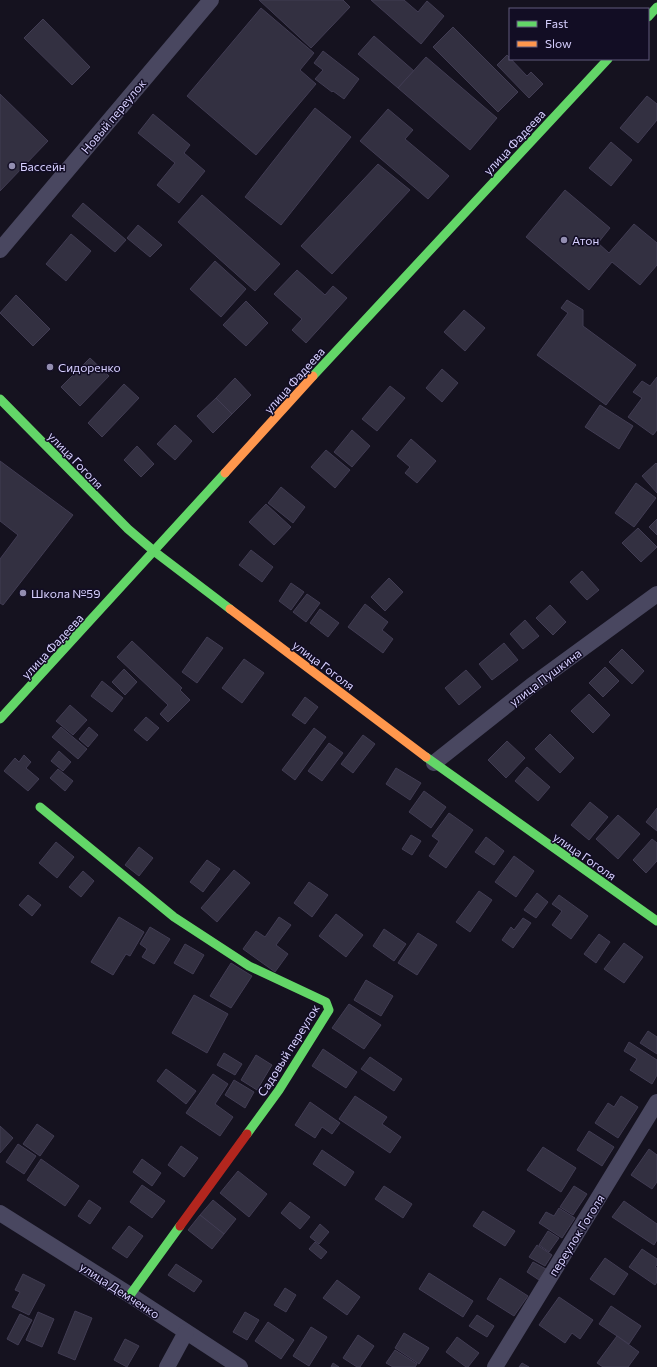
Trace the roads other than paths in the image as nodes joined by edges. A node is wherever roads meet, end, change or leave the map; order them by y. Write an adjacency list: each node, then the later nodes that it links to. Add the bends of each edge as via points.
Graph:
1 (211, 0): 5 (street, Новый переулок)
2 (657, 7): 3 (main road)
3 (649, 16)
4 (607, 60): 7 (main road, улица Фадеева, via 336,351)
5 (0, 250)
6 (0, 399): 7 (main road, улица Гоголя, via 128,529)
7 (154, 552): 9 (main road, улица Фадеева); 10 (main road, улица Гоголя)
8 (657, 594): 10 (street, улица Пушкина, via 531,686)
9 (0, 719)
10 (434, 763): 12 (main road, улица Гоголя)
11 (40, 807): 15 (main road, Садовый переулок, via 174,917 249,966 326,1002 329,1010 279,1090)
12 (657, 922)
13 (657, 1102): 19 (street, переулок Гоголя)
14 (0, 1213): 15 (street, улица Демченко)
15 (130, 1296): 16 (street, улица Демченко)
16 (186, 1332): 17 (street); 18 (street, улица Демченко)
17 (167, 1367)
18 (240, 1367)
19 (495, 1367)

